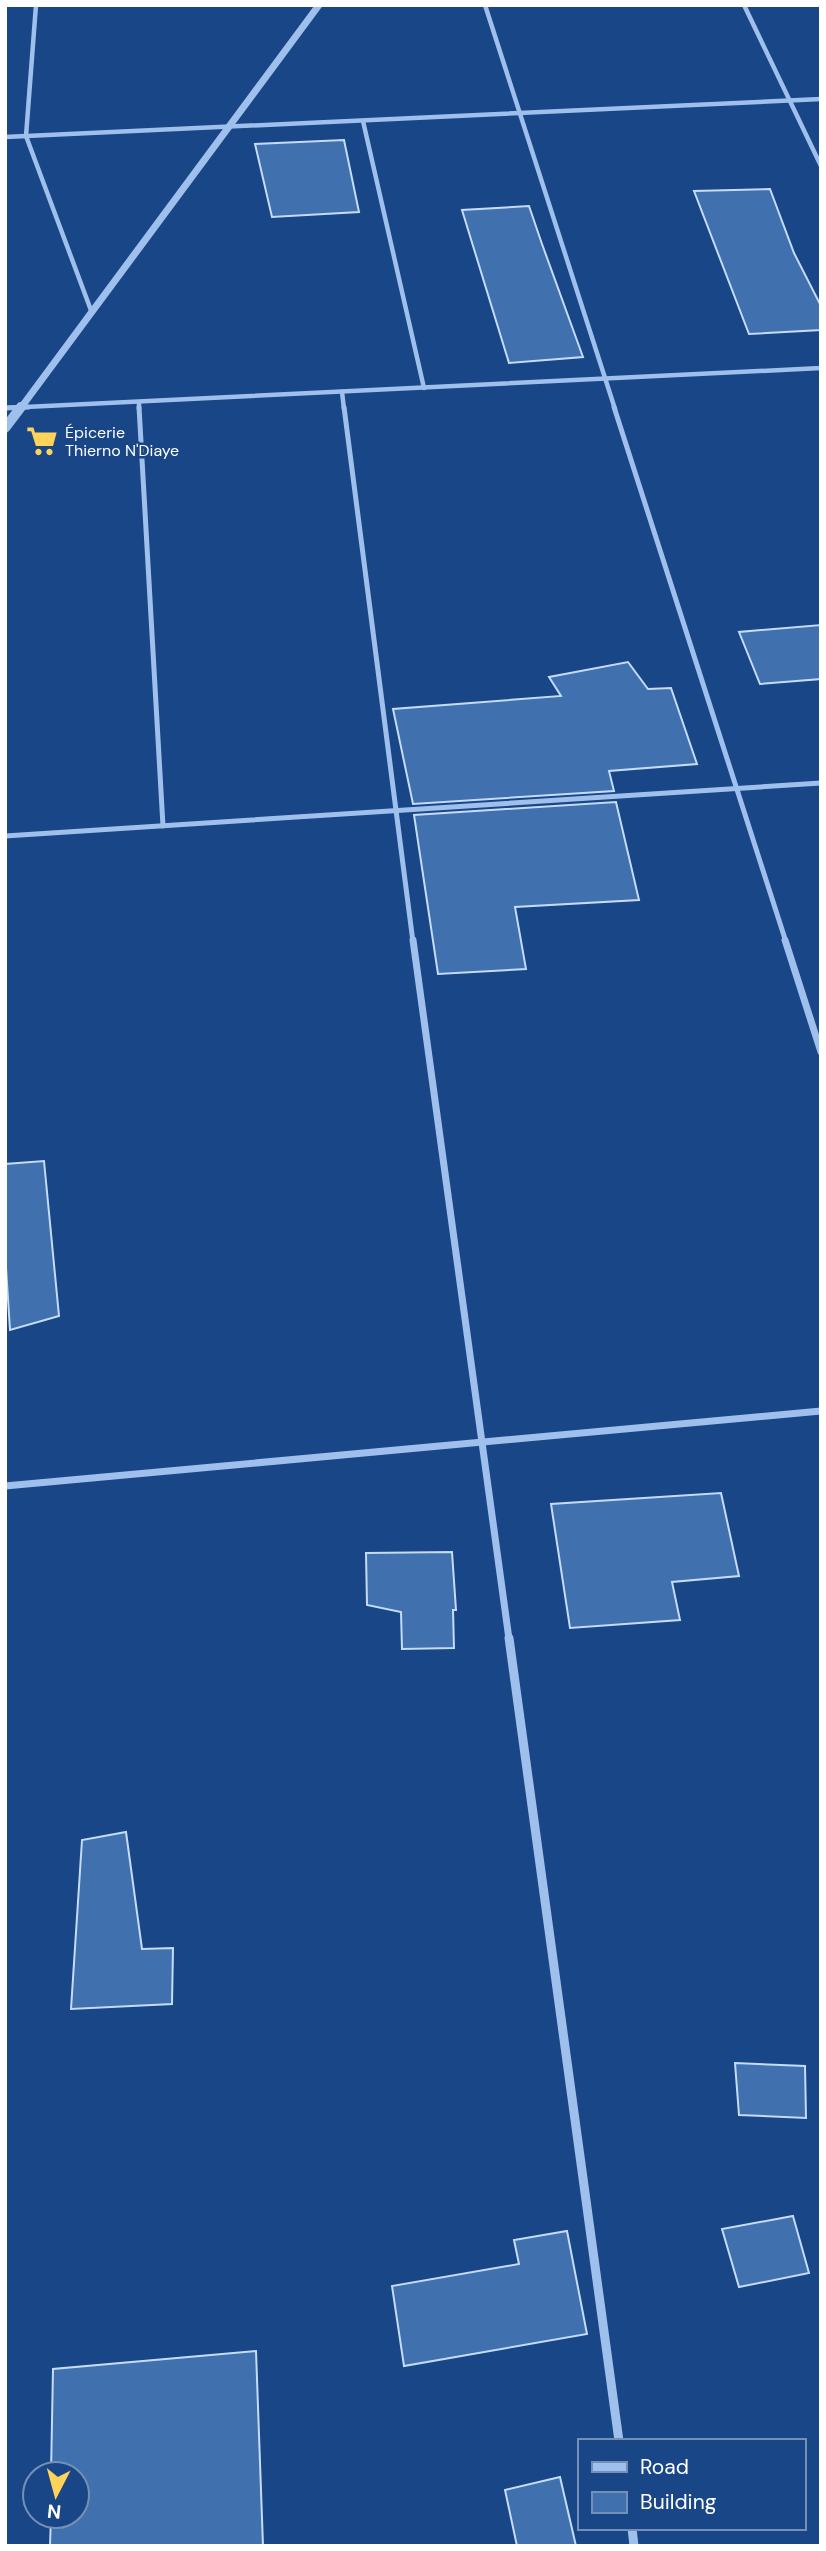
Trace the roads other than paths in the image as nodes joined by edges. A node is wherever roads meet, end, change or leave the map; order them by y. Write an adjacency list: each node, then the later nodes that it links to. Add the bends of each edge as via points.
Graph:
1 (36, 5): 10 (street)
2 (319, 5): 9 (street)
3 (485, 5): 7 (street)
4 (744, 5): 6 (street)
5 (821, 99): 6 (street)
6 (790, 100): 7 (street); 12 (street)
7 (520, 114): 8 (street); 15 (street)
8 (363, 121): 9 (street); 16 (street)
9 (232, 127): 10 (street); 13 (street)
10 (26, 136): 11 (street); 13 (street)
11 (5, 137)
12 (821, 166)
13 (92, 313): 20 (street)
14 (821, 368): 15 (street)
15 (605, 378): 16 (street); 23 (street)
16 (424, 388): 17 (street)
17 (342, 392): 18 (street); 24 (street)
18 (139, 402): 20 (street); 25 (street)
19 (5, 408): 20 (street)
20 (20, 408): 21 (street)
21 (5, 428)
22 (821, 783): 23 (street)
23 (736, 789): 24 (street); 27 (street)
24 (394, 811): 25 (street); 29 (street)
25 (163, 826): 26 (street)
26 (5, 835)
27 (821, 1052)
28 (821, 1410): 29 (street)
29 (481, 1442): 30 (street); 31 (street)
30 (5, 1486)
31 (620, 2439)

